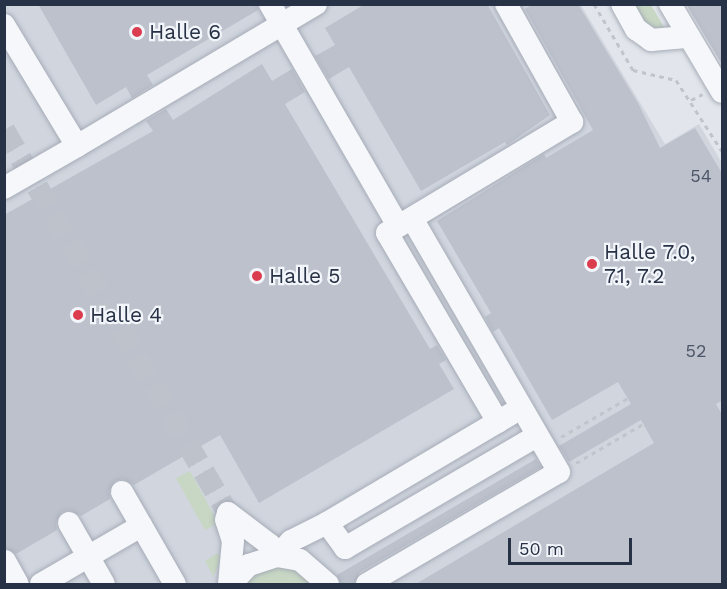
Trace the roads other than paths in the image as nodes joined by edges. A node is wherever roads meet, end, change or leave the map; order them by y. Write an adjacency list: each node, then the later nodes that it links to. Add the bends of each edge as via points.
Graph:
1 (270, 4): 7 (lane)
2 (316, 4): 7 (lane)
3 (506, 4): 12 (lane, via 572,122)
4 (622, 4): 8 (lane, via 636,29 651,40)
5 (670, 4): 8 (lane)
6 (4, 25): 10 (lane)
7 (282, 26): 10 (lane); 12 (lane)
8 (689, 37): 9 (lane)
9 (723, 92)
10 (77, 146): 11 (lane)
11 (4, 188)
12 (405, 222): 13 (lane); 14 (lane, via 387,232)
13 (520, 408): 14 (lane); 15 (lane)
14 (498, 422): 18 (lane)
15 (540, 442): 20 (lane); 30 (lane, via 559,472)
16 (122, 492): 19 (lane)
17 (69, 523): 22 (lane)
18 (327, 523): 20 (lane); 21 (lane, via 291,541)
19 (141, 526): 22 (lane); 28 (lane)
20 (345, 548): 24 (lane)
21 (277, 556): 24 (lane, via 300,560); 29 (lane, via 249,565); 29 (lane, via 270,545 228,513 226,520 233,541)
22 (88, 557): 26 (lane); 27 (lane)
23 (4, 561): 25 (lane)
24 (321, 577)
25 (18, 585)
26 (41, 585)
27 (104, 585)
28 (175, 585)
29 (230, 585)
30 (367, 585)

